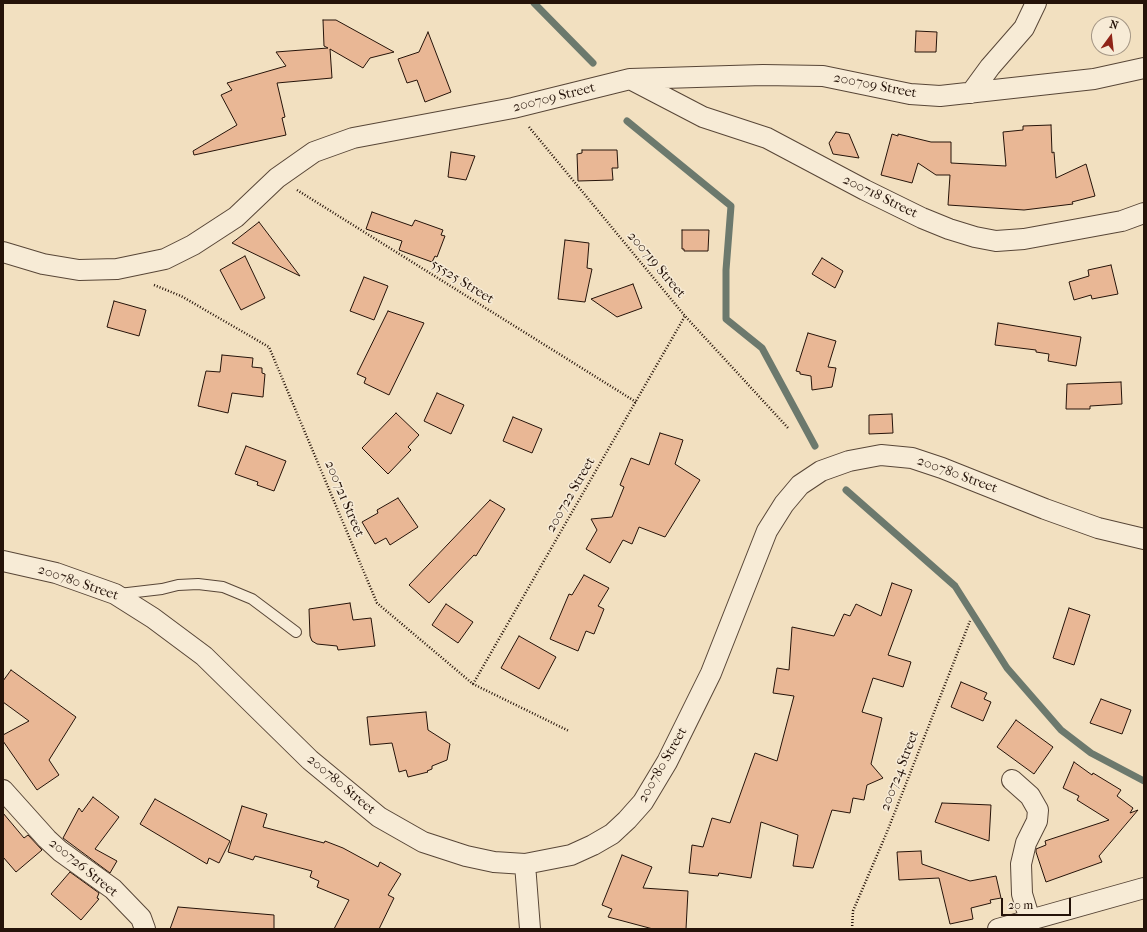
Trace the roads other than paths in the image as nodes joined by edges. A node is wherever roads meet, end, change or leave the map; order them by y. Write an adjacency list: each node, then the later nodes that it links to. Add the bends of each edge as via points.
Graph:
1 (1036, 3): 4 (street, via 1024,28 990,67)
2 (1144, 68): 4 (street, 200709 Street, via 1094,79)
3 (630, 79): 4 (street, 200709 Street, via 755,75 823,76 910,94); 5 (street, 200718 Street, via 703,117 767,138 922,218 975,237 996,241 1024,239 1122,221); 6 (street, 200709 Street, via 513,108 353,138 314,152 277,178 236,216 193,245 165,259 117,269 79,270 43,264)
4 (971, 94)
5 (1144, 213)
6 (3, 252)
7 (1144, 539): 13 (street, 200780 Street, via 1098,528 1045,510 912,458 881,455 849,461 820,471 800,485 784,504 767,532 711,673 668,762 643,802 612,834 594,845 571,855)
8 (3, 561): 9 (street, 200780 Street, via 56,573)
9 (115, 594): 10 (lane, via 178,585 223,587 252,599); 13 (street, 200780 Street, via 153,618 204,656 310,760 378,817 423,842 466,856 494,862)
10 (296, 632)
11 (1012, 780): 15 (street, via 1030,796 1038,810 1037,821 1026,843 1021,864 1022,894)
12 (3, 790): 16 (street, 200726 Street, via 51,842 113,889 141,918)
13 (525, 864): 17 (street)
14 (1144, 888): 15 (street)
15 (1030, 920): 18 (street)
16 (145, 929)
17 (530, 929)
18 (998, 929)

